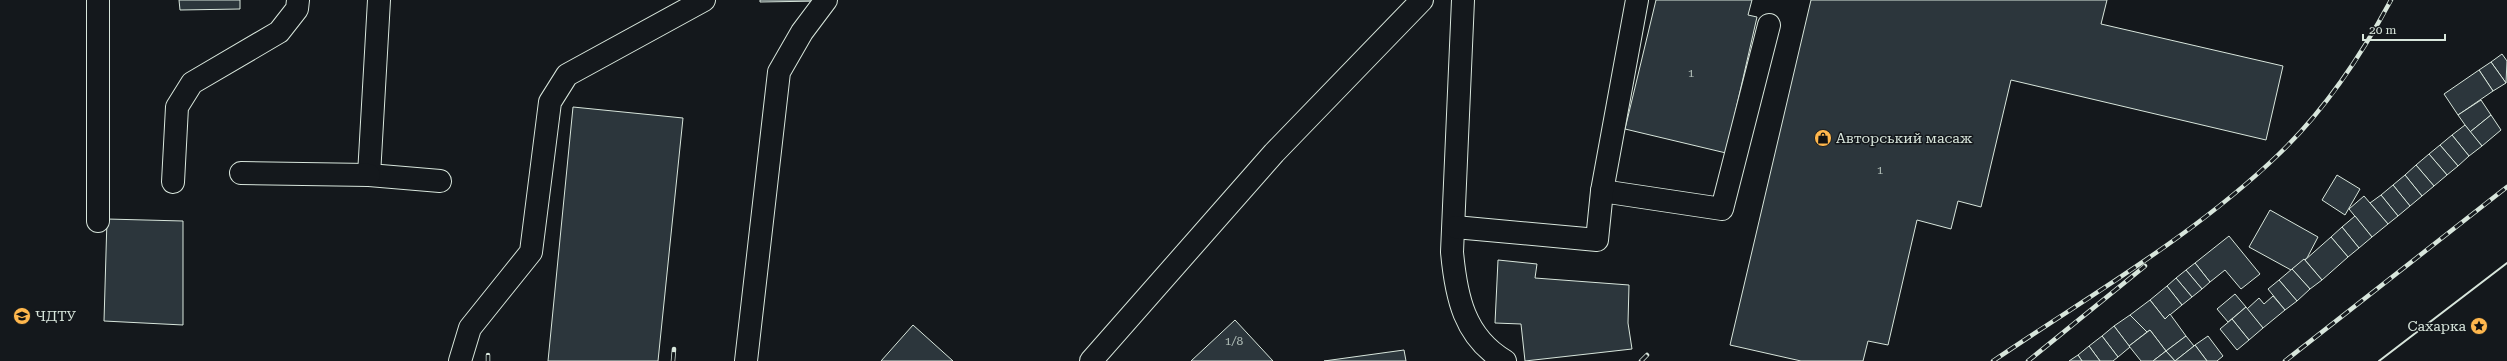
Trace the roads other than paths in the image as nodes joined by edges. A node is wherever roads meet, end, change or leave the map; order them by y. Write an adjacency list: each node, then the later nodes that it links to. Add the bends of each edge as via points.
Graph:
1 (98, 0): 15 (lane)
2 (298, 0): 13 (lane, via 297,9 279,32 192,83 178,107)
3 (379, 0): 11 (lane)
4 (704, 0): 17 (lane, via 568,75 550,102 531,252 470,328)
5 (826, 0): 18 (lane, via 802,32 779,72)
6 (1422, 0): 19 (lane, via 1274,153)
7 (1464, 0): 16 (lane)
8 (1637, 0): 14 (lane)
9 (1769, 25): 14 (lane, via 1722,209)
10 (241, 173): 11 (lane)
11 (369, 175): 12 (lane)
12 (440, 181)
13 (173, 182)
14 (1602, 191): 16 (lane, via 1597,240)
15 (98, 221)
16 (1455, 227): 20 (lane, via 1452,252 1455,286 1464,318 1493,354)
17 (460, 361)
18 (746, 361)
19 (1092, 361)
20 (1505, 361)

